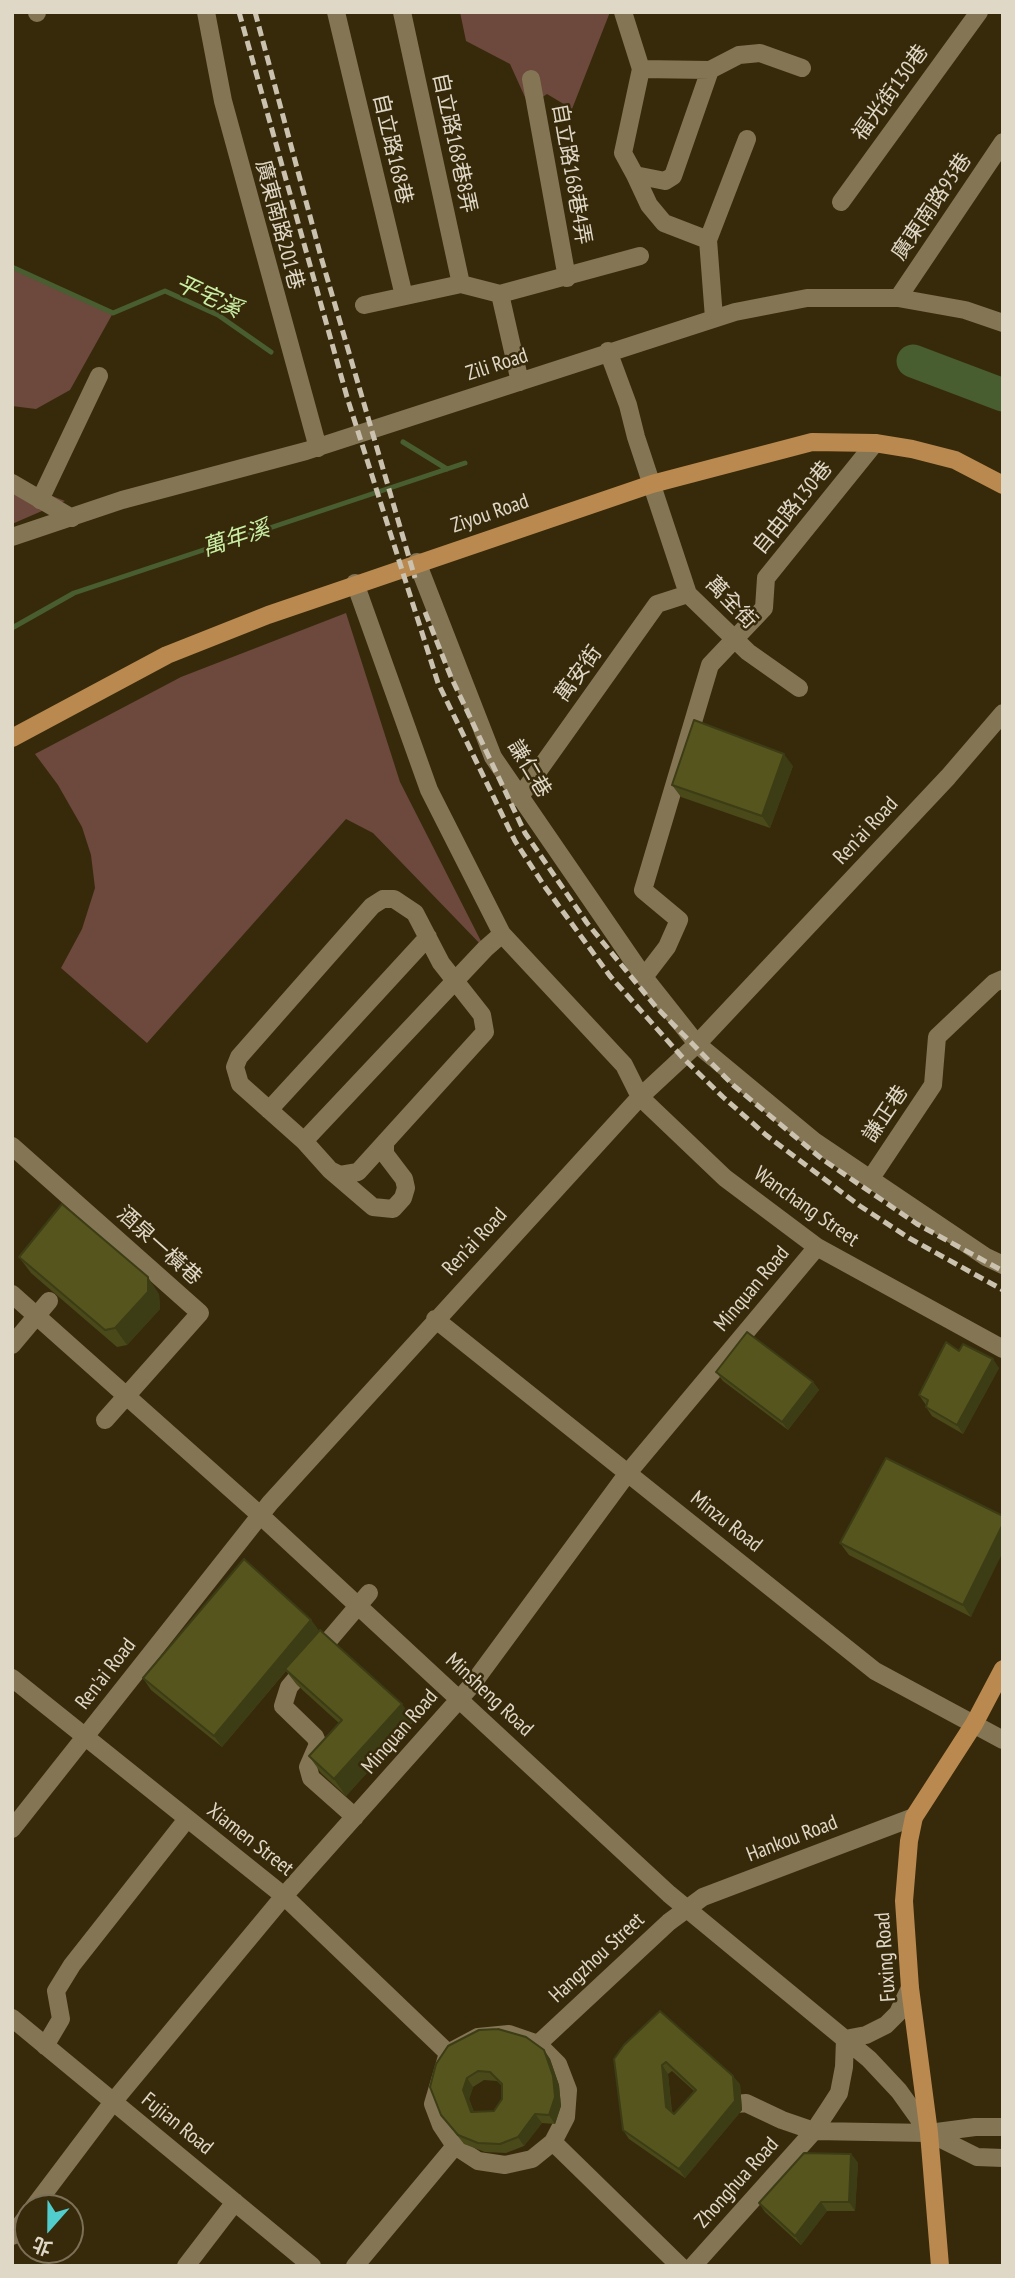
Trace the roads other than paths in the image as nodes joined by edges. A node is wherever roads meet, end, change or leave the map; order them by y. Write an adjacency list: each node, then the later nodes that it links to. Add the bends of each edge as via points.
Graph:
1 (206, 12): 28 (street, 廣東南路201巷, via 223,102)
2 (336, 12): 19 (street, 自立路168巷)
3 (402, 12): 17 (street, 自立路168巷8弄)
4 (623, 12): 7 (street)
5 (979, 12): 13 (street, 福光街130巷)
6 (802, 68): 8 (street, via 760,53 739,55)
7 (641, 69): 8 (street); 12 (street, via 623,153)
8 (710, 70): 12 (street, via 673,176 666,181)
9 (531, 79): 16 (street, 自立路168巷4弄)
10 (747, 139): 14 (street)
11 (1003, 142): 20 (street, 廣東南路93巷)
12 (635, 175): 14 (street, via 649,205 664,223)
13 (841, 202)
14 (708, 240): 22 (street)
15 (640, 256): 16 (street)
16 (566, 278): 18 (street)
17 (461, 284): 18 (street); 19 (street)
18 (499, 293): 26 (street)
19 (404, 296): 21 (street)
20 (898, 298): 22 (street, Zili Road, via 807,298); 23 (street, Zili Road, via 965,310)
21 (364, 305)
22 (714, 318): 24 (street, Zili Road)
23 (1003, 323)
24 (608, 351): 26 (street, Zili Road); 30 (street, 萬全街)
25 (99, 376): 32 (street)
26 (520, 382): 28 (street, Zili Road)
27 (875, 443): 30 (main road, Ziyou Road, via 812,442); 31 (main road, Ziyou Road, via 955,460); 38 (street, 自由路130巷, via 766,578 764,608)
28 (318, 448): 33 (street, Zili Road, via 122,500)
29 (12, 483): 32 (street)
30 (652, 484): 35 (main road, Ziyou Road); 37 (street, 萬全街)
31 (1003, 485)
32 (40, 500): 33 (street)
33 (72, 518): 34 (street, Zili Road)
34 (12, 537)
35 (417, 562): 36 (main road, Ziyou Road); 42 (street, 謙仁巷, via 493,757)
36 (355, 583): 41 (main road, Ziyou Road, via 167,655); 43 (street, Wanchang Street, via 429,790)
37 (688, 594): 38 (street, 萬全街); 42 (street, 萬安街, via 657,604)
38 (734, 638): 39 (street, 萬全街); 45 (street, via 710,665 643,890 679,920 667,947)
39 (800, 688)
40 (1003, 713): 48 (street, Ren'ai Road)
41 (12, 738)
42 (519, 798): 45 (street, 謙仁巷)
43 (502, 934): 47 (street); 49 (street, Wanchang Street, via 624,1065)
44 (428, 937): 47 (street); 50 (street); 50 (street, via 404,903 383,899 372,906 239,1056 235,1076)
45 (644, 977): 48 (street, 謙仁巷)
46 (1003, 979): 55 (street, 謙正巷, via 937,1037 933,1085)
47 (455, 981): 51 (street); 52 (street, via 482,1015 485,1032)
48 (697, 1044): 49 (street, Ren'ai Road); 55 (street, 謙正巷, via 814,1141)
49 (640, 1097): 56 (street, Wanchang Street, via 725,1178); 61 (street, Ren'ai Road)
50 (269, 1110): 51 (street)
51 (304, 1142): 54 (street)
52 (386, 1142): 54 (street, via 358,1172 340,1175); 54 (street, via 385,1154 406,1188 393,1209 373,1207)
53 (12, 1146): 64 (street, 酒泉一橫巷, via 200,1313)
54 (330, 1170)
55 (871, 1178): 57 (street, 謙正巷)
56 (817, 1247): 63 (street, Wanchang Street); 66 (street, Minquan Road)
57 (1003, 1265)
58 (12, 1294): 60 (street, Minsheng Road)
59 (49, 1301): 60 (street)
60 (37, 1316): 62 (street); 64 (street, Minsheng Road)
61 (435, 1318): 66 (street, Minzu Road); 67 (street, Ren'ai Road)
62 (12, 1345)
63 (1003, 1349)
64 (125, 1395): 65 (street, 酒泉一橫巷); 67 (street, Minsheng Road)
65 (106, 1420)
66 (627, 1474): 71 (street, Minquan Road); 72 (street, Minzu Road, via 875,1671)
67 (260, 1515): 68 (street, Minsheng Road); 73 (street, Ren'ai Road)
68 (363, 1600): 71 (street, Minsheng Road); 75 (street, via 289,1687 283,1706 316,1737 318,1744 308,1767 311,1777)
69 (1003, 1669): 72 (main road, Fuxing Road)
70 (12, 1678): 73 (street, Xiamen Street)
71 (460, 1698): 75 (street, Minquan Road); 80 (street, Minsheng Road)
72 (974, 1724): 74 (street, Minzu Road); 76 (main road, Fuxing Road)
73 (87, 1735): 77 (street, Xiamen Street); 78 (street, Ren'ai Road)
74 (1003, 1740)
75 (355, 1817): 79 (street, Minquan Road)
76 (915, 1817): 80 (street, Hankou Road, via 703,1896); 81 (main road, Fuxing Road, via 904,1901)
77 (187, 1819): 79 (street, Xiamen Street); 85 (street, via 72,1965 56,1991 61,2020)
78 (12, 1829)
79 (284, 1896): 86 (street, Xiamen Street); 87 (street, Minquan Road)
80 (687, 1907): 83 (street, Minsheng Road); 84 (street, Hangzhou Street)
81 (910, 1988): 83 (street, via 898,2014 886,2025); 91 (main road, Fuxing Road)
82 (12, 2018): 85 (street, Fujian Road)
83 (845, 2039): 90 (street, via 839,2093); 91 (street, Minsheng Road, via 900,2091)
84 (538, 2044): 86 (street, via 509,2034 478,2037); 92 (street, via 558,2064 568,2090 566,2118)
85 (45, 2046): 87 (street, Fujian Road)
86 (448, 2053): 93 (street, via 433,2104)
87 (113, 2102): 95 (street, Minquan Road); 96 (street, Fujian Road)
88 (736, 2104): 90 (street, Zhonghua Road, via 746,2103)
89 (1003, 2127): 91 (street, Zhonghua Road)
90 (814, 2131): 91 (street, Zhonghua Road); 101 (street, Zhonghua Road)
91 (929, 2133): 94 (street, via 977,2157); 102 (main road, Fuxing Road)
92 (553, 2142): 93 (street, via 532,2158 505,2165 478,2161); 100 (street)
93 (456, 2146): 99 (street)
94 (1003, 2158)
95 (44, 2194)
96 (235, 2202): 97 (street); 98 (street, Fujian Road)
97 (186, 2266)
98 (312, 2266)
99 (355, 2266)
100 (680, 2266)
101 (694, 2266)
102 (940, 2266)

